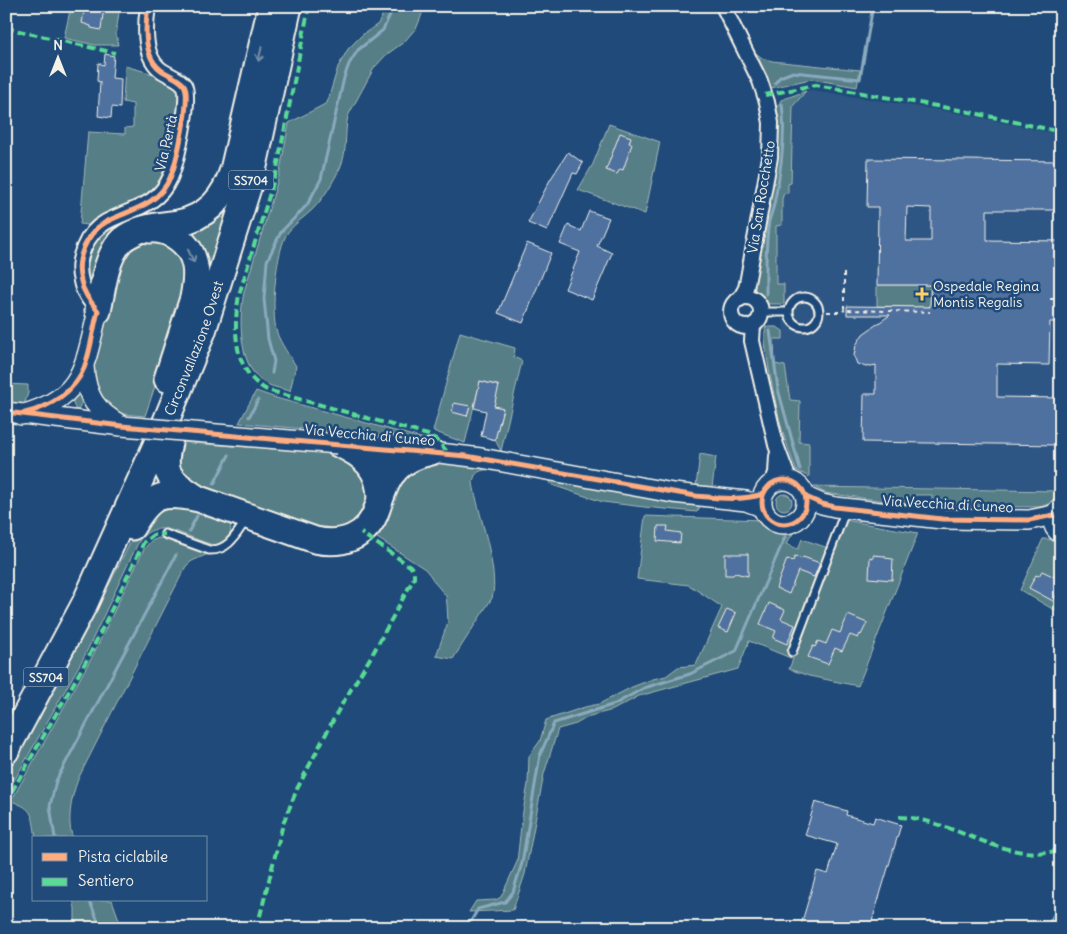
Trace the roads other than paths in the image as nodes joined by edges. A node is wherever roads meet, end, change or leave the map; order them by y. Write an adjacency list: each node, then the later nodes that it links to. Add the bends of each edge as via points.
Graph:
1 (148, 6): 7 (street, Via Pertà, via 149,52 159,69 185,87 184,120 171,176 163,190 147,205 99,227 85,246 80,263 80,281)
2 (271, 6): 5 (highway, one-way to 5, via 234,170 223,194 200,216)
3 (289, 6): 11 (highway, Circonvallazione Ovest / SS704, via 252,175)
4 (723, 6): 6 (street, Via San Rocchetto, via 760,81 771,124 770,157)
5 (136, 232): 7 (highway, via 123,239 112,254); 26 (highway, one-way to 26, via 166,231 178,238 193,258 196,276 190,308)
6 (747, 299): 8 (street, Via San Rocchetto, via 759,305); 10 (street, via 732,307 731,313 736,324)
7 (98, 311): 12 (street)
8 (761, 312): 9 (lane); 10 (street, via 760,318)
9 (788, 312): 9 (lane, via 792,302 803,297 813,300 819,312 816,322 804,328 794,324)
10 (748, 326): 22 (street, via 784,467)
11 (195, 349): 23 (highway, via 165,460 172,480); 26 (highway, Circonvallazione Ovest / SS704)
12 (84, 368): 13 (street); 14 (street)
13 (69, 390): 15 (street, via 46,407); 16 (street, via 68,406)
14 (89, 394): 16 (street, via 84,410); 17 (street, via 104,414)
15 (13, 414): 16 (street, Via Vecchia di Cuneo)
16 (73, 421): 17 (street, Via Vecchia di Cuneo)
17 (122, 426): 18 (street, Via Vecchia di Cuneo, bridge)
18 (338, 444): 19 (street, Via Vecchia di Cuneo); 21 (highway)
19 (385, 448): 20 (street, Via Vecchia di Cuneo); 21 (highway, via 392,458)
20 (431, 452): 21 (highway); 22 (street, Via Vecchia di Cuneo, via 696,496 730,499 755,497)
21 (383, 471): 27 (highway, via 384,486 374,517 361,534 354,537 334,543 315,540)
22 (772, 491): 24 (street, via 800,486); 24 (street, Via Vecchia di Cuneo, via 766,515 773,522 791,523 799,519)
23 (199, 499): 27 (highway); 30 (highway, via 170,495 147,504)
24 (805, 504): 25 (street, Via Vecchia di Cuneo)
25 (840, 508): 28 (street, Via Vecchia di Cuneo, via 926,518); 31 (lane)
26 (125, 516): 30 (highway, Circonvallazione Ovest / SS704)
27 (248, 517): 29 (lane, via 229,543 216,550)
28 (1057, 520)
29 (165, 534)
30 (86, 603): 32 (highway, Circonvallazione Ovest / SS704)
31 (792, 652)
32 (6, 751)

